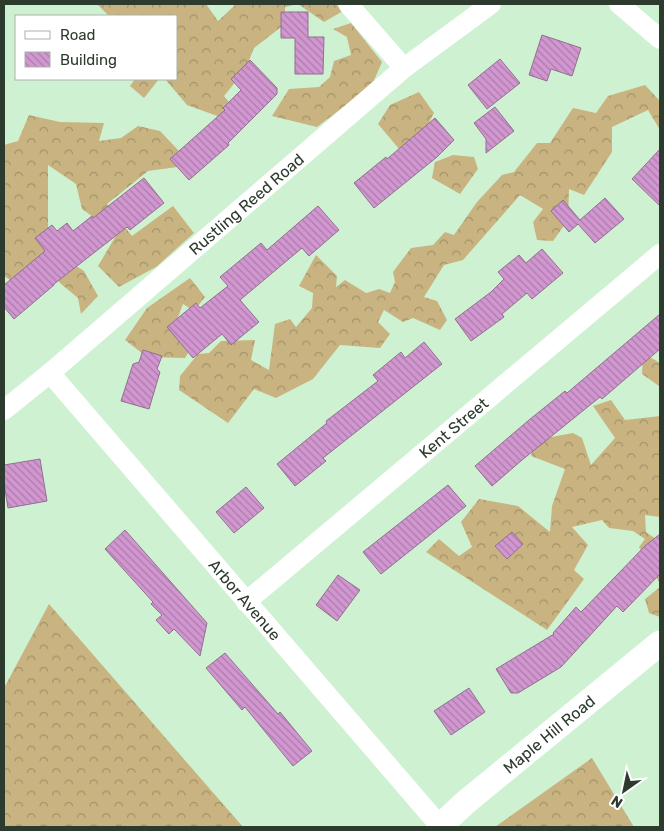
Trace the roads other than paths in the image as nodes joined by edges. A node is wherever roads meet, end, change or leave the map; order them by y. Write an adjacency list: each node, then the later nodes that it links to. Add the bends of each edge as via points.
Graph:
1 (348, 4): 5 (street)
2 (491, 4): 5 (street, Rustling Reed Road)
3 (619, 4): 4 (street)
4 (660, 39)
5 (404, 68): 7 (street, Rustling Reed Road)
6 (660, 254): 9 (street, Kent Street)
7 (50, 374): 8 (street, Rustling Reed Road); 9 (street, Arbor Avenue)
8 (4, 410)
9 (246, 602): 11 (street, Arbor Avenue)
10 (660, 643): 11 (street, Maple Hill Road)
11 (439, 826)

